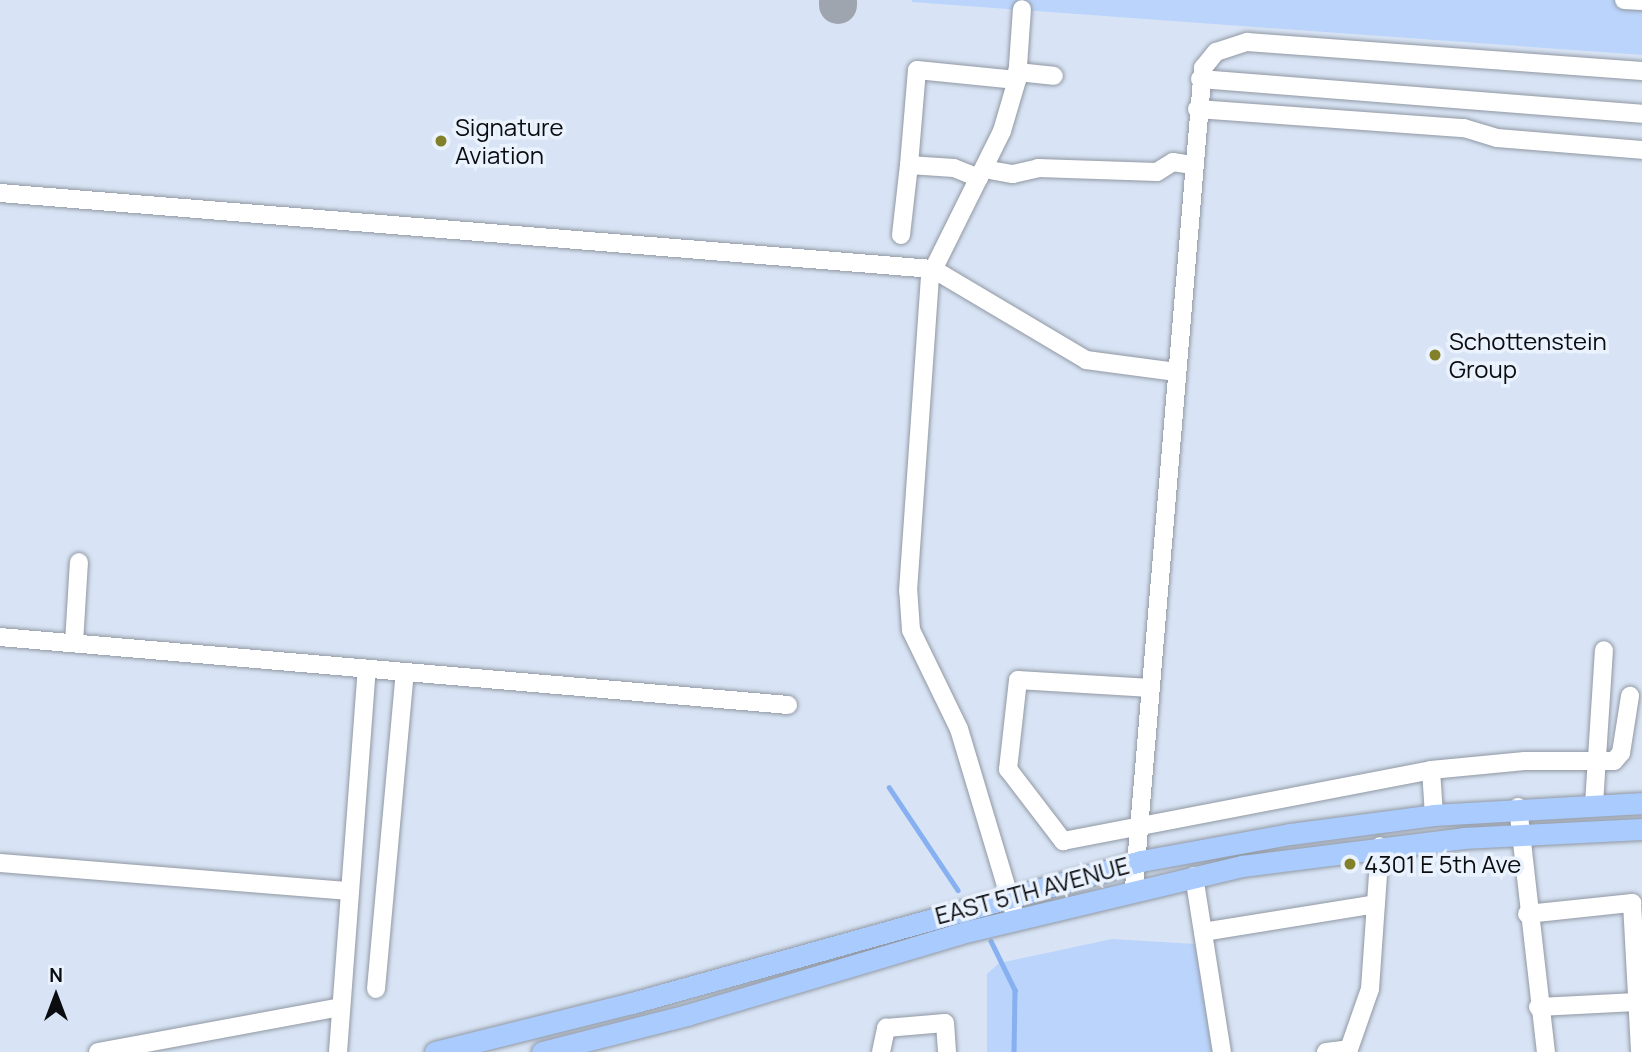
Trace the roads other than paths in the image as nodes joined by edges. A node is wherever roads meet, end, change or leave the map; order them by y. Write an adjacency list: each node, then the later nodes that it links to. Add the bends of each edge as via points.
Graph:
1 (1624, 0): 2 (street)
2 (1642, 1)
3 (1022, 9): 5 (street)
4 (1642, 71): 7 (street, via 1247,42 1216,52)
5 (1017, 76): 6 (street); 11 (street, via 917,70); 13 (street, via 1002,131)
6 (1054, 76)
7 (1200, 79): 8 (street); 9 (street)
8 (1197, 109): 10 (street, via 1464,128 1497,138); 12 (street)
9 (1642, 114)
10 (1642, 150)
11 (909, 165): 13 (street); 15 (street)
12 (1193, 165): 13 (street, via 1173,162 1157,172 1038,168 1013,174); 17 (street)
13 (981, 173): 16 (street)
14 (0, 192): 16 (street)
15 (901, 234)
16 (933, 269): 17 (street, via 1086,360); 42 (street, via 908,592 911,630 959,729)
17 (1176, 372): 24 (street)
18 (79, 562): 20 (street)
19 (0, 637): 20 (street)
20 (74, 643): 22 (street)
21 (1604, 650): 27 (street)
22 (367, 668): 23 (street); 41 (street)
23 (405, 672): 26 (street); 47 (street)
24 (1150, 688): 33 (street); 33 (street, via 1018,680 1009,769 1063,841)
25 (1630, 696): 27 (street, via 1621,753 1614,761)
26 (788, 705)
27 (1597, 762): 28 (street, via 1524,761); 30 (street)
28 (1431, 770): 32 (street); 33 (street)
29 (1642, 803): 30 (main road, EAST 5TH AVENUE)
30 (1594, 804): 31 (main road, EAST 5TH AVENUE)
31 (1518, 807): 32 (main road, EAST 5TH AVENUE); 35 (street)
32 (1434, 815): 37 (main road, EAST 5TH AVENUE, via 1290,834)
33 (1139, 824): 37 (street)
34 (1642, 830): 35 (main road, EAST 5TH AVENUE)
35 (1520, 833): 36 (main road, EAST 5TH AVENUE); 44 (street)
36 (1380, 846): 39 (main road, EAST 5TH AVENUE); 43 (street)
37 (1136, 862): 40 (street); 42 (main road, EAST 5TH AVENUE)
38 (0, 863): 41 (street)
39 (1194, 876): 40 (main road, EAST 5TH AVENUE); 46 (street)
40 (1134, 888): 45 (main road, EAST 5TH AVENUE)
41 (350, 891): 49 (street)
42 (1010, 895): 45 (street); 55 (main road, EAST 5TH AVENUE, via 632,1003)
43 (1376, 904): 46 (street); 52 (street, via 1370,989)
44 (1527, 914): 48 (street, via 1632,903); 50 (street)
45 (1016, 919): 51 (main road, EAST 5TH AVENUE)
46 (1203, 932): 59 (street)
47 (376, 989)
48 (1637, 1002): 50 (street); 62 (street)
49 (341, 1007): 53 (street); 54 (street)
50 (1538, 1007): 61 (street)
51 (571, 1048): 56 (main road, EAST 5TH AVENUE)
52 (1348, 1050): 60 (street)
53 (98, 1052)
54 (338, 1052)
55 (435, 1052)
56 (542, 1052)
57 (881, 1052): 58 (street, via 886,1028 945,1023)
58 (947, 1052)
59 (1222, 1052)
60 (1326, 1052)
61 (1546, 1052)
62 (1640, 1052)

